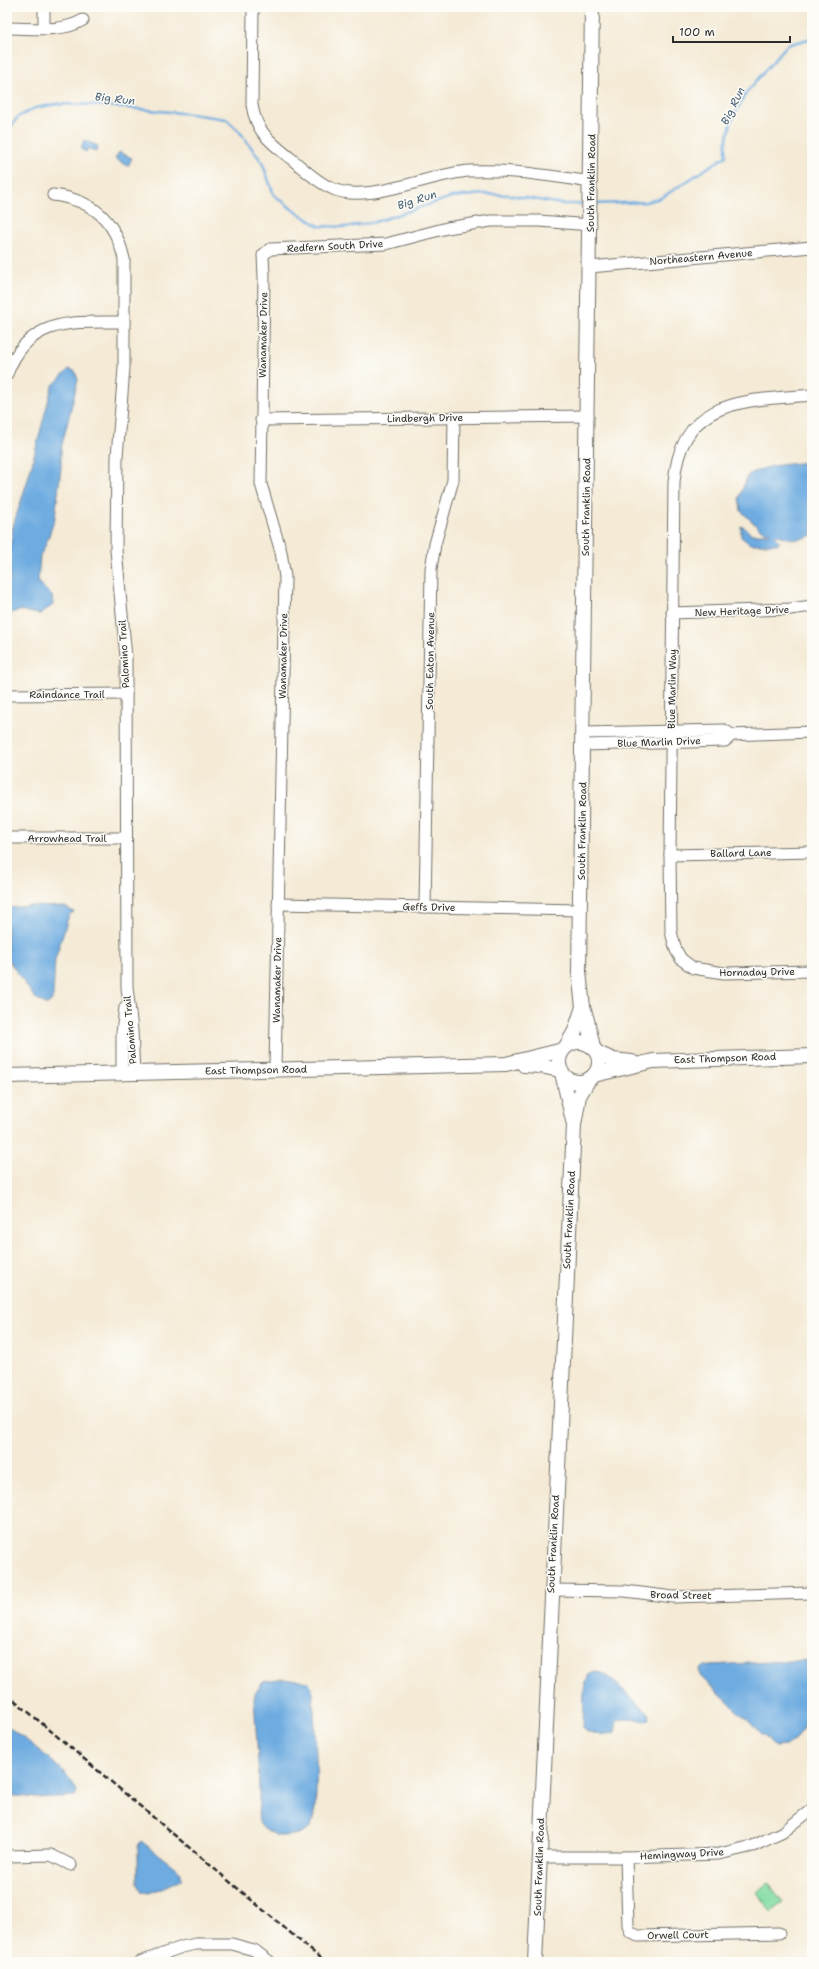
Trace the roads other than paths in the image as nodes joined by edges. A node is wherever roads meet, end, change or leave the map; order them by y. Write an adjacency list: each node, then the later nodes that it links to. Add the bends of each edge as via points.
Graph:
1 (44, 7): 6 (street)
2 (253, 7): 7 (street, via 254,117 260,130 270,141 331,189 356,194 370,193 441,174 469,171 509,171)
3 (592, 7): 7 (main road, South Franklin Road)
4 (83, 20): 6 (street, via 65,28)
5 (7, 28): 6 (street)
6 (44, 28)
7 (591, 182): 9 (main road, South Franklin Road)
8 (52, 196): 13 (street, Palomino Trail, via 70,197 87,204 104,217 115,232 124,259)
9 (591, 219): 11 (street, Redfern South Drive, via 491,221 447,228 386,244); 12 (main road, South Franklin Road)
10 (812, 247): 12 (street, Northeastern Avenue)
11 (270, 249): 18 (street, Wanamaker Drive, via 263,255)
12 (590, 267): 16 (main road, South Franklin Road)
13 (124, 322): 14 (street, via 61,323 48,328 32,337 17,353); 21 (street, Palomino Trail, via 124,368 117,457 116,550 126,643)
14 (7, 374)
15 (812, 395): 20 (street, Blue Marlin Way, via 739,402 724,406 711,413 687,436 676,464)
16 (588, 416): 17 (street, Lindbergh Drive); 25 (main road, South Franklin Road)
17 (454, 418): 18 (street, Lindbergh Drive); 31 (street, South Eaton Avenue, via 453,480 435,544 431,569)
18 (261, 420): 30 (street, Wanamaker Drive, via 262,484 282,552 285,577)
19 (812, 606): 20 (street, New Heritage Drive)
20 (672, 613): 24 (street, Blue Marlin Way)
21 (126, 694): 22 (street, Raindance Trail); 27 (street, Palomino Trail)
22 (7, 695)
23 (812, 732): 24 (street, Blue Marlin Drive, via 732,735 725,740)
24 (671, 737): 25 (street, Blue Marlin Drive); 29 (street, Blue Marlin Way)
25 (584, 739): 32 (main road, South Franklin Road)
26 (7, 838): 27 (street, Arrowhead Trail)
27 (126, 838): 43 (street, Palomino Trail, via 127,987 122,1033)
28 (812, 852): 29 (street, Ballard Lane)
29 (670, 855): 33 (street, Blue Marlin Way, via 671,932)
30 (278, 904): 31 (street, Geffs Drive); 41 (street, Wanamaker Drive)
31 (425, 907): 32 (street, Geffs Drive)
32 (580, 910): 35 (main road, South Franklin Road, via 579,972)
33 (681, 959): 34 (street, Hornaday Drive, via 693,968 724,973)
34 (812, 970)
35 (582, 1007): 36 (main road, South Franklin Road, via 575,1031); 37 (main road, South Franklin Road)
36 (565, 1047): 37 (main road, via 579,1042 588,1044); 40 (main road, East Thompson Road); 42 (main road, via 559,1058)
37 (594, 1050): 39 (main road, East Thompson Road, via 613,1060); 45 (main road, via 598,1064)
38 (812, 1056): 39 (main road, East Thompson Road, via 674,1059)
39 (639, 1063): 45 (main road, East Thompson Road)
40 (506, 1064): 41 (main road, East Thompson Road); 42 (main road, East Thompson Road, via 540,1066)
41 (275, 1069): 43 (main road, East Thompson Road)
42 (561, 1071): 45 (main road, via 568,1079 574,1081 580,1082); 46 (main road, South Franklin Road)
43 (128, 1073): 44 (main road, East Thompson Road)
44 (7, 1076)
45 (591, 1077): 46 (main road, South Franklin Road, via 579,1096)
46 (574, 1125): 47 (main road, South Franklin Road)
47 (551, 1590): 48 (street, Broad Street, via 625,1591 673,1597); 51 (main road, South Franklin Road)
48 (812, 1593)
49 (812, 1809): 52 (street, Hemingway Drive, via 783,1832 753,1846 719,1854)
50 (7, 1856): 53 (street, via 51,1855)
51 (540, 1857): 52 (street, Hemingway Drive); 57 (main road, South Franklin Road)
52 (626, 1857): 54 (street, Orwell Court, via 628,1925 630,1932 638,1936)
53 (72, 1865)
54 (779, 1933)
55 (140, 1962): 56 (street, via 196,1944 232,1944 254,1950)
56 (270, 1962)
57 (535, 1962)

